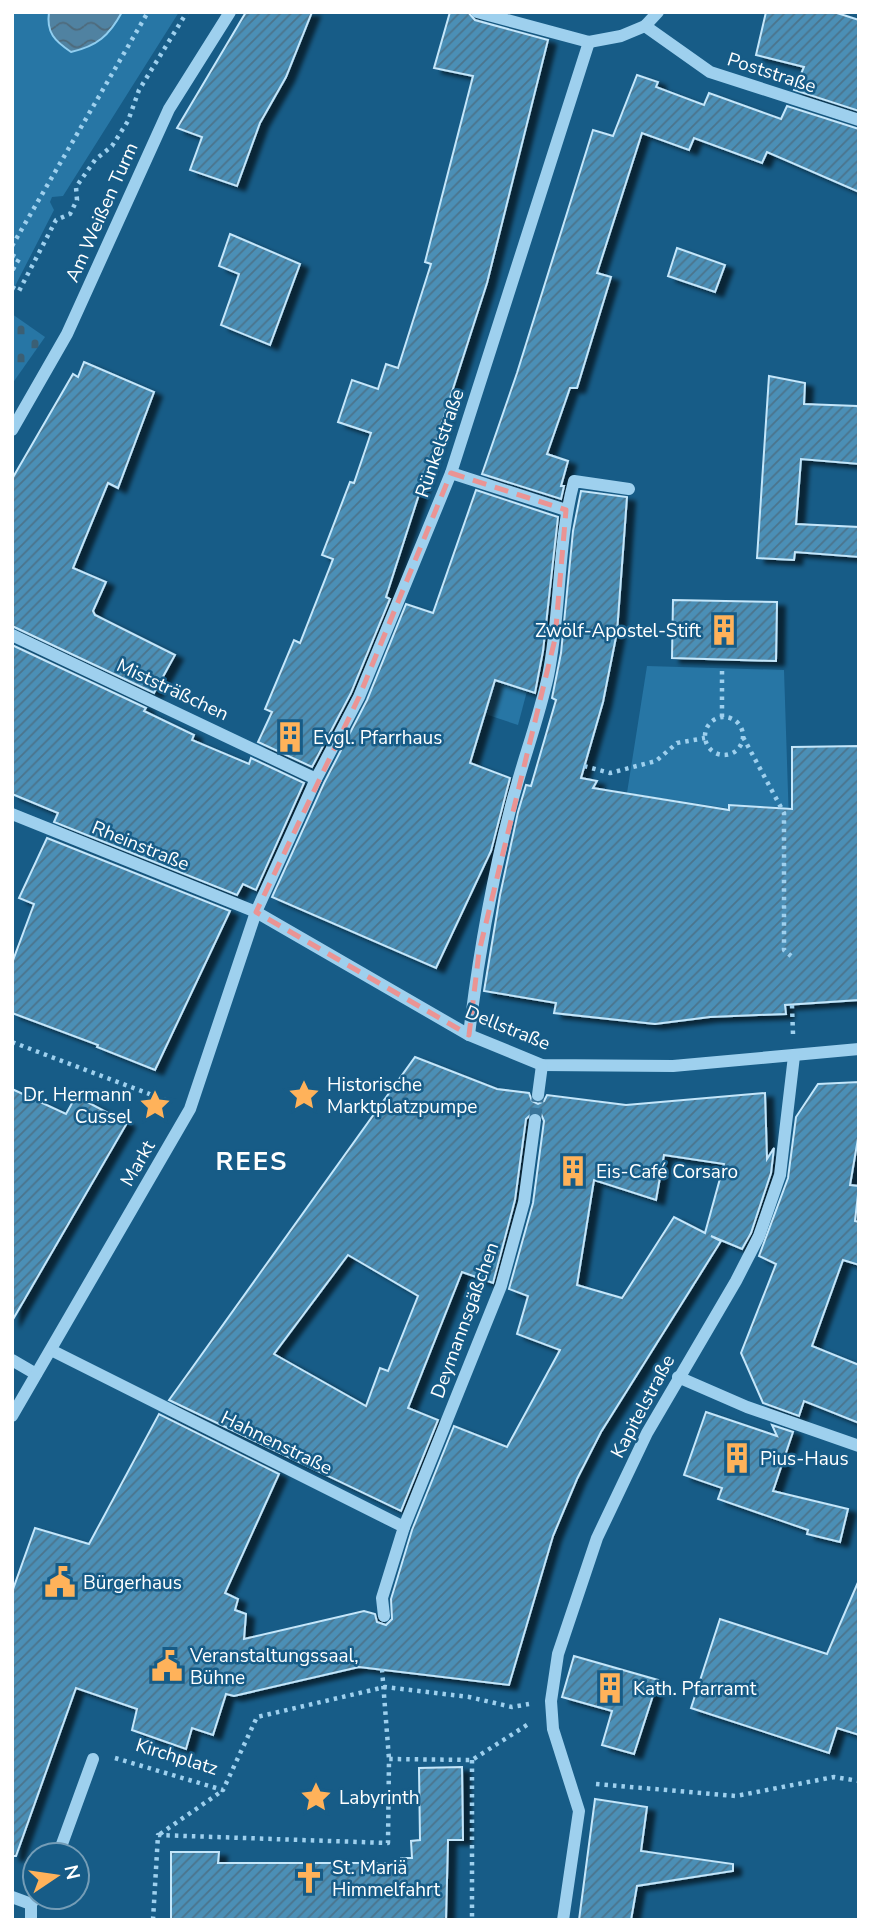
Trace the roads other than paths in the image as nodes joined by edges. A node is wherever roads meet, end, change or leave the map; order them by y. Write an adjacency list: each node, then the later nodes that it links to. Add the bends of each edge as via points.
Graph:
1 (230, 12): 7 (street, Am Weißen Turm, via 169,108 66,334)
2 (477, 12): 5 (street)
3 (659, 12): 4 (street)
4 (645, 26): 5 (street); 6 (street, Poststraße, via 710,72)
5 (589, 42): 8 (street, Rünkelstraße)
6 (859, 120)
7 (12, 430)
8 (451, 473): 10 (street); 12 (street, Rünkelstraße, via 359,696)
9 (629, 489): 10 (street, via 574,481)
10 (566, 510): 15 (street, via 555,639 510,810 479,953)
11 (12, 635): 12 (street, Miststräßchen)
12 (316, 779): 14 (street, Rünkelstraße)
13 (12, 814): 14 (street, Rheinstraße)
14 (256, 912): 15 (street, Dellstraße); 21 (street, Markt, via 190,1109)
15 (468, 1035): 18 (street, Dellstraße)
16 (859, 1049): 17 (street, Dellstraße)
17 (794, 1056): 18 (street, Dellstraße, via 673,1066); 24 (street, Kapitelstraße, via 780,1175 759,1236)
18 (542, 1065): 19 (street)
19 (538, 1095)
20 (535, 1121): 27 (street, Deymannsgäßchen, via 524,1202 501,1286)
21 (51, 1350): 23 (street, Markt); 27 (street, Hahnenstraße)
22 (12, 1360): 23 (street)
23 (36, 1374): 25 (street, Markt)
24 (678, 1377): 26 (street); 31 (street, Kapitelstraße, via 597,1538 558,1654 551,1705 553,1729 579,1811)
25 (12, 1416)
26 (859, 1446)
27 (404, 1527): 28 (street, via 382,1598)
28 (384, 1616)
29 (93, 1759): 30 (street)
30 (63, 1841)
31 (563, 1920)

